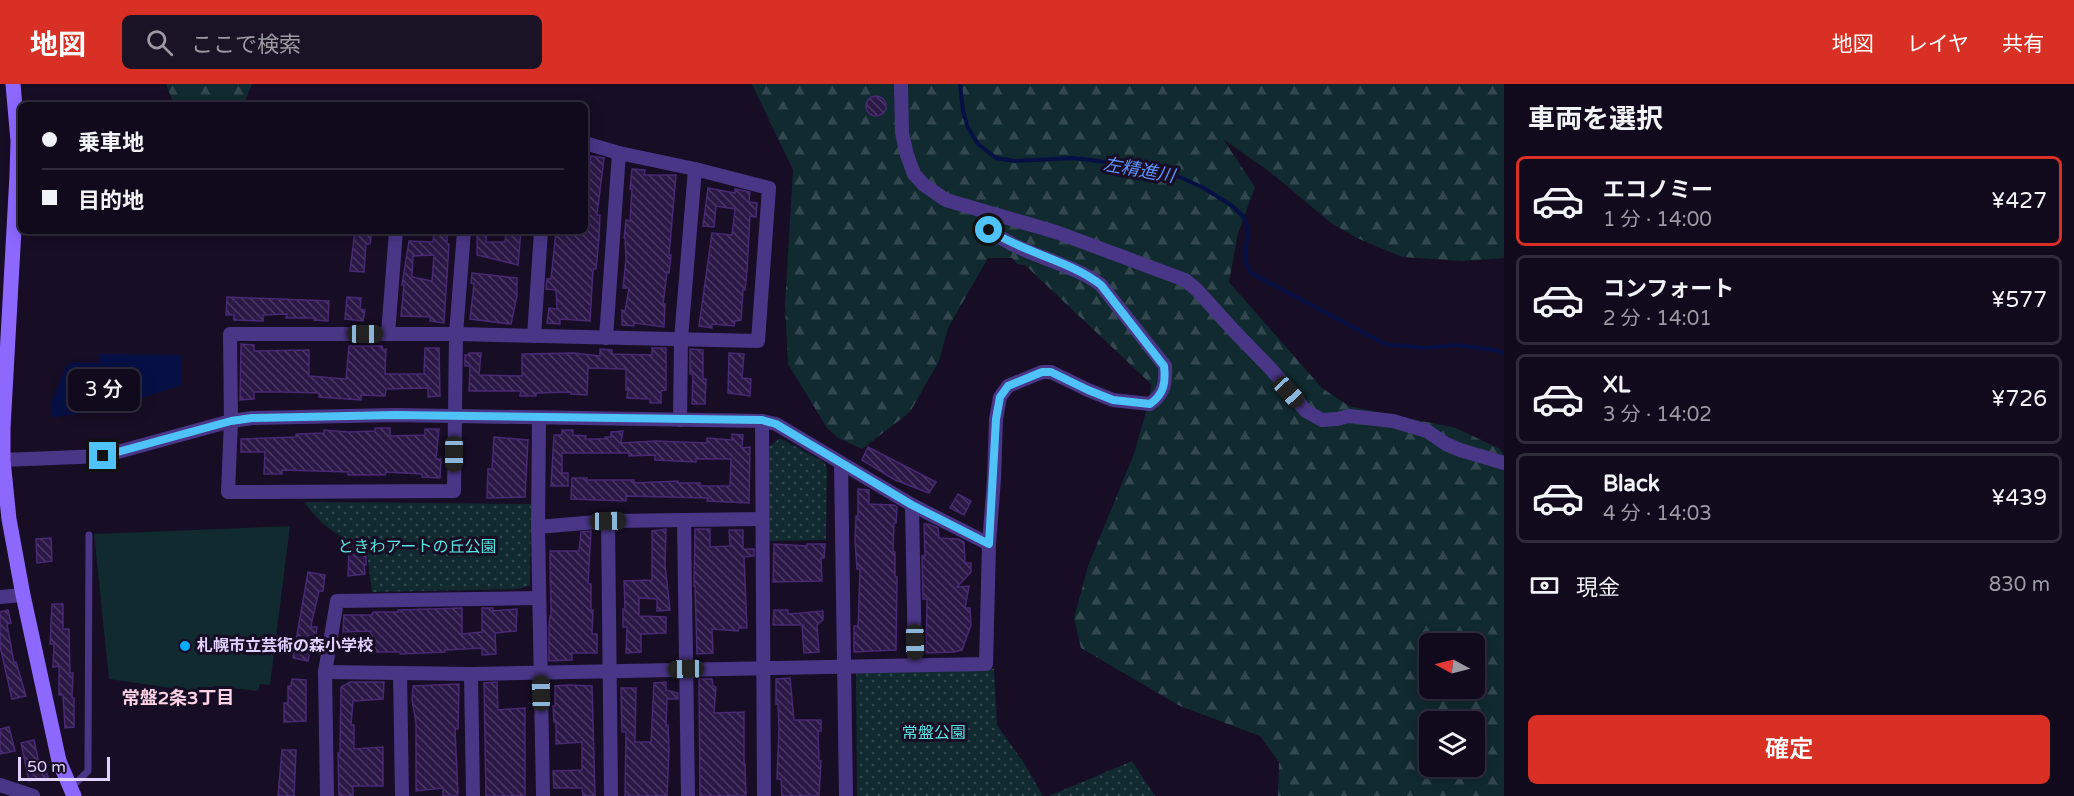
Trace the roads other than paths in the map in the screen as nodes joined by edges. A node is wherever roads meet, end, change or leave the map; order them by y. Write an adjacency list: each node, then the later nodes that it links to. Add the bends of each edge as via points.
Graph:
1 (13, 84): 20 (street, via 18,141)
2 (901, 84): 6 (street, via 902,133 914,174 946,200)
3 (588, 144): 4 (street)
4 (619, 153): 5 (street); 13 (street)
5 (695, 169): 14 (street); 14 (street, via 769,188 758,341)
6 (986, 212): 22 (street, via 1056,232 1185,280 1306,411 1322,420 1349,416 1394,421 1427,431 1460,450); 30 (street, via 984,221 989,230 1006,241 1088,275 1101,285 1164,366 1166,377 1163,392 1150,404 1113,400 1051,372 1008,386 1000,397 996,419)
7 (396, 234): 10 (street)
8 (464, 234): 11 (street)
9 (541, 234): 12 (street)
10 (388, 334): 11 (street); 19 (street, via 230,334)
11 (456, 334): 12 (street); 15 (street)
12 (534, 336): 13 (street)
13 (606, 338): 14 (street)
14 (681, 339): 17 (street)
15 (454, 416): 16 (street); 19 (street, via 264,417); 19 (street, via 454,491 228,492)
16 (539, 418): 17 (street); 28 (street)
17 (680, 420): 18 (street)
18 (762, 420): 21 (street, via 776,424); 25 (street)
19 (231, 421): 20 (street, via 103,456)
20 (3, 460): 24 (street)
21 (841, 463): 23 (street); 35 (street)
22 (1504, 463)
23 (912, 505): 30 (street); 34 (street)
24 (4, 519): 31 (street)
25 (762, 519): 26 (street); 36 (street)
26 (684, 520): 27 (street); 37 (street)
27 (608, 521): 28 (street); 38 (street)
28 (538, 527): 33 (street)
29 (89, 535): 44 (lane, via 88,771)
30 (989, 544): 34 (street, via 986,664)
31 (23, 595): 32 (street); 44 (street, via 59,761)
32 (0, 597)
33 (539, 598): 39 (street, via 337,601); 40 (street)
34 (915, 665): 35 (street)
35 (844, 666): 36 (street); 53 (street)
36 (763, 667): 37 (street); 52 (street)
37 (686, 669): 38 (street); 51 (street)
38 (609, 670): 40 (street); 50 (street)
39 (326, 672): 41 (street); 46 (street)
40 (541, 672): 42 (street); 49 (street)
41 (400, 673): 42 (street); 47 (street)
42 (471, 674): 48 (street)
43 (0, 785): 45 (street)
44 (73, 792)
45 (33, 796)
46 (327, 796)
47 (402, 796)
48 (473, 796)
49 (543, 796)
50 (611, 796)
51 (688, 796)
52 (764, 796)
53 (846, 796)

